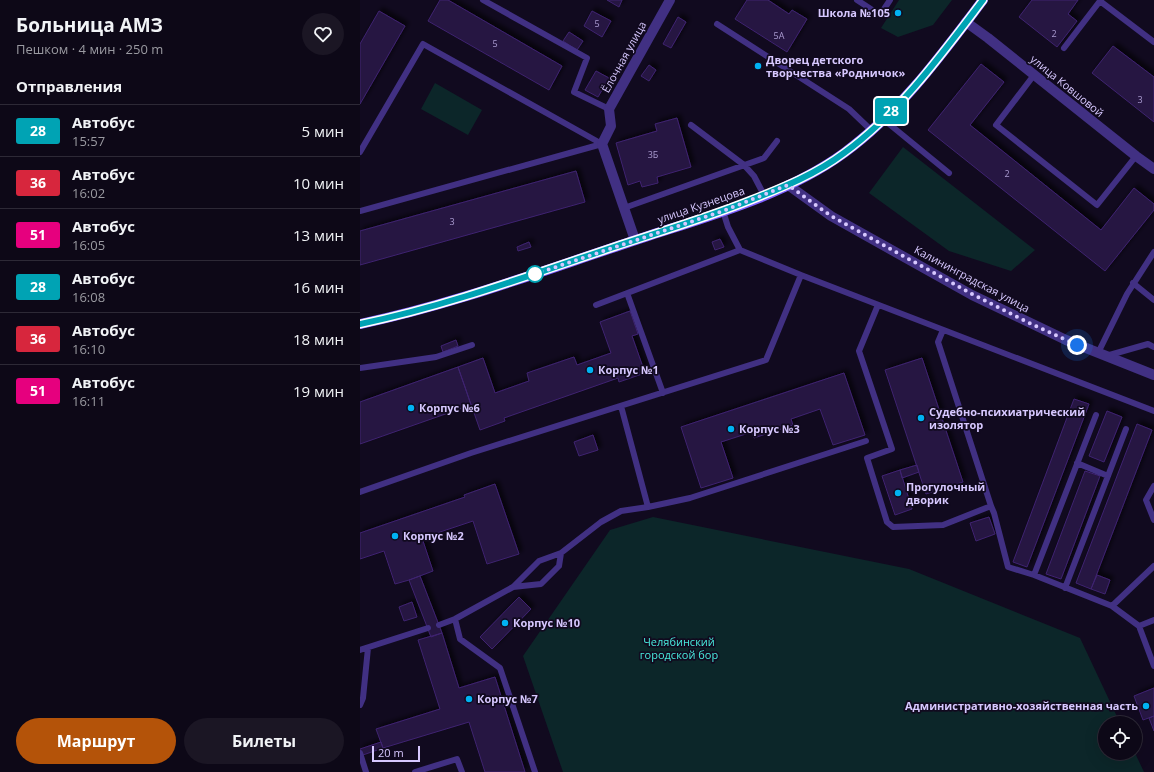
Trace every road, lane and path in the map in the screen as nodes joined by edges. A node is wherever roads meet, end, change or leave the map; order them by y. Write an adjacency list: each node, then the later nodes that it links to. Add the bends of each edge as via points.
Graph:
1 (483, 0): 12 (lane, via 587,58 574,92)
2 (670, 0): 12 (street, Ёлочная улица)
3 (857, 0): 4 (lane, via 880,15)
4 (890, 0)
5 (983, 0): 7 (street, улица Кузнецова)
6 (1101, 1): 9 (lane); 10 (lane)
7 (966, 22): 11 (street, улица Ковшовой); 13 (street, улица Кузнецова, via 908,94)
8 (717, 24): 15 (lane, via 849,109)
9 (1154, 42)
10 (1064, 48)
11 (1034, 75): 19 (street, улица Ковшовой); 19 (lane, via 996,125 1079,191 1097,205)
12 (609, 109): 17 (street, Ёлочная улица, via 611,126)
13 (883, 119): 15 (street, улица Кузнецова); 22 (lane)
14 (691, 125): 20 (lane)
15 (871, 130): 23 (street, улица Кузнецова, via 845,152)
16 (777, 141): 20 (lane, via 764,158)
17 (602, 144): 18 (lane, via 423,44); 25 (street); 26 (lane)
18 (360, 152)
19 (1136, 156): 21 (street, улица Ковшовой)
20 (744, 165): 24 (lane, via 754,176); 25 (lane)
21 (1154, 169)
22 (949, 172)
23 (788, 185): 24 (street, улица Кузнецова); 41 (street, Калининградская улица, via 831,216 972,294 1029,323)
24 (764, 195): 27 (street, улица Кузнецова)
25 (624, 208): 28 (street)
26 (360, 211)
27 (723, 211): 28 (street, улица Кузнецова); 29 (lane, via 728,228)
28 (635, 240): 37 (street, улица Кузнецова, via 489,290)
29 (740, 250): 31 (lane); 33 (lane)
30 (1154, 252): 32 (lane)
31 (801, 275): 36 (lane); 44 (lane, via 766,360)
32 (1133, 283): 34 (lane); 41 (lane)
33 (627, 293): 35 (lane); 44 (lane)
34 (1154, 300)
35 (596, 305)
36 (878, 305): 38 (lane); 54 (lane, via 859,351 892,449 867,458 887,522 893,527 943,525)
37 (360, 324)
38 (943, 330): 46 (lane); 54 (lane, via 938,342)
39 (472, 345): 42 (lane, via 436,357)
40 (1154, 347): 41 (lane, via 1148,344)
41 (1102, 355): 43 (street, Калининградская улица)
42 (360, 368)
43 (1154, 375)
44 (663, 393): 45 (lane)
45 (621, 406): 53 (lane, via 471,453); 55 (lane)
46 (1154, 411)
47 (1096, 415): 50 (lane)
48 (1126, 429): 51 (lane)
49 (866, 441): 55 (lane, via 690,498)
50 (1077, 464): 51 (lane); 59 (lane)
51 (1108, 476): 61 (lane)
52 (1154, 486): 56 (lane, via 1146,500)
53 (360, 492)
54 (991, 506): 59 (lane, via 1008,567)
55 (648, 507): 57 (lane, via 620,511 601,522)
56 (1154, 520)
57 (561, 553): 60 (lane, via 539,561); 60 (lane, via 560,566 541,584)
58 (1154, 566): 62 (lane)
59 (1034, 575): 61 (lane)
60 (513, 587): 63 (lane)
61 (1065, 588): 62 (lane)
62 (1112, 606): 66 (lane)
63 (455, 620): 65 (lane); 76 (lane, via 460,639 500,668)
64 (1154, 620): 66 (lane)
65 (440, 625)
66 (1139, 626): 70 (lane)
67 (428, 628): 68 (lane)
68 (368, 648): 69 (lane); 71 (lane)
69 (360, 650)
70 (1154, 666)
71 (360, 705)
72 (360, 753): 73 (lane)
73 (366, 772)
74 (415, 772): 75 (lane, via 457,760)
75 (462, 772)
76 (535, 772)

